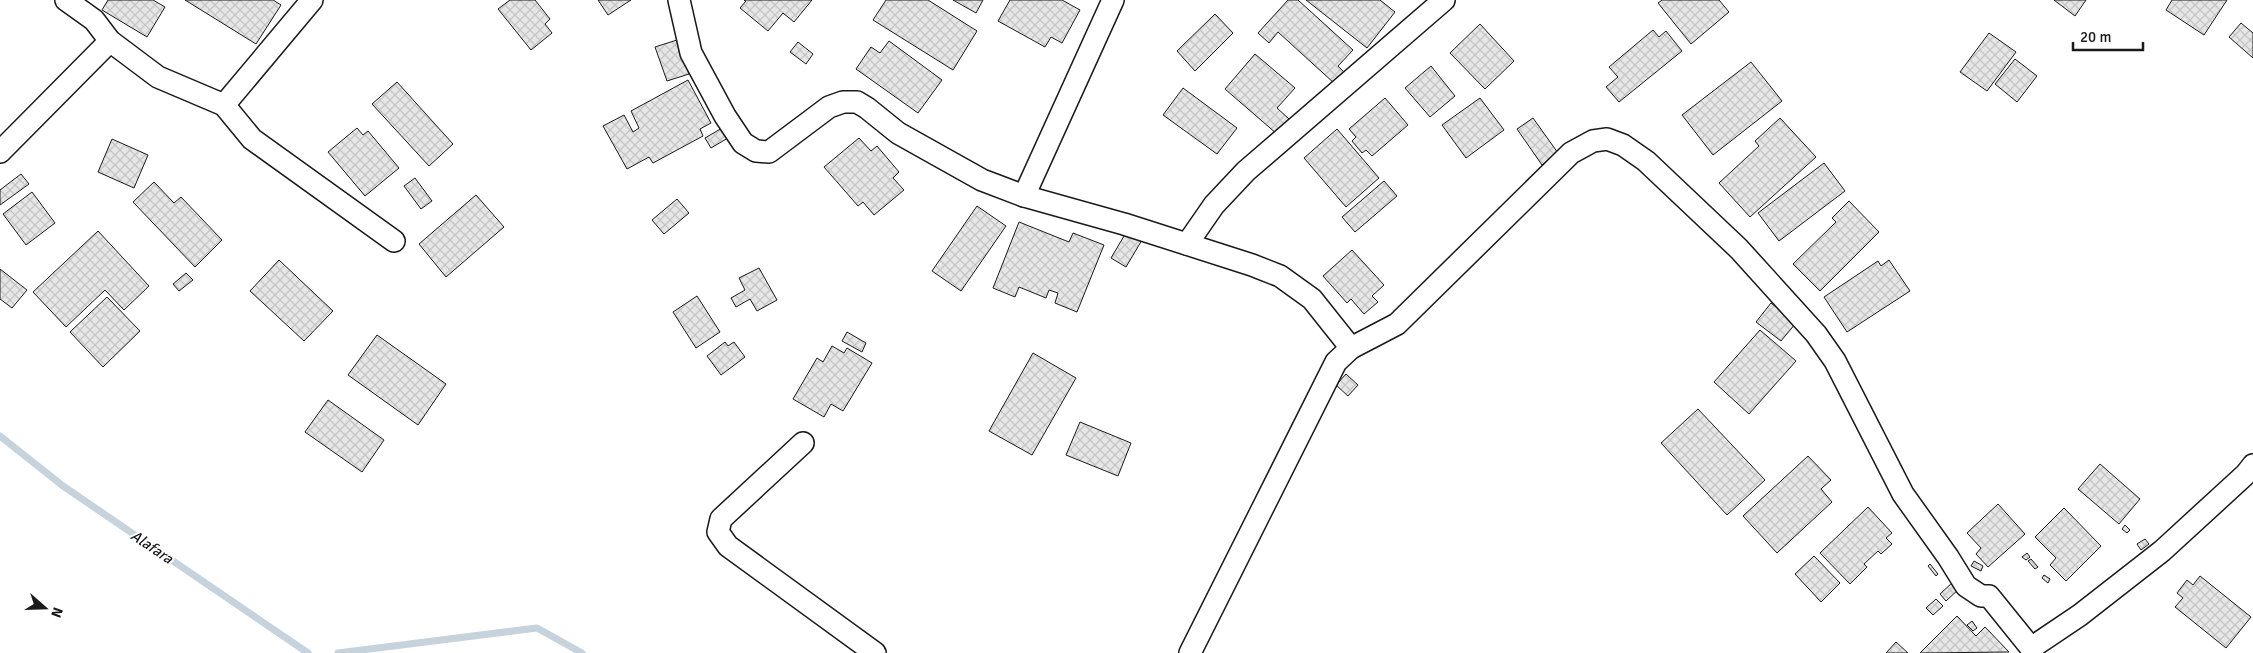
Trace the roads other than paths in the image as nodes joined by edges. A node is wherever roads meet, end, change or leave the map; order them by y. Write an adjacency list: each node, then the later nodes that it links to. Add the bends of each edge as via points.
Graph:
1 (66, 0): 6 (street, via 94,20)
2 (312, 0): 7 (street)
3 (679, 0): 9 (street, via 691,53 725,116 743,143 756,151 769,152 829,107 842,102 857,102 923,148 982,180)
4 (1113, 0): 9 (street)
5 (1432, 4): 11 (street, via 1246,170 1214,205)
6 (110, 41): 7 (street, via 158,77); 8 (street)
7 (224, 106): 10 (street, via 252,139)
8 (0, 152)
9 (1024, 196): 11 (street)
10 (394, 241)
11 (1186, 244): 12 (street, via 1280,276 1312,299)
12 (1351, 348): 15 (street, via 1396,324 1571,153 1593,141 1607,139 1623,145 1646,162 1739,249 1816,334 1835,361 1903,494 1966,586 1981,596 1989,596); 17 (street, via 1336,362)
13 (803, 443): 16 (street, via 721,519 718,532 728,546)
14 (2253, 465): 15 (street, via 2162,551)
15 (2031, 651)
16 (875, 653)
17 (1190, 653)

